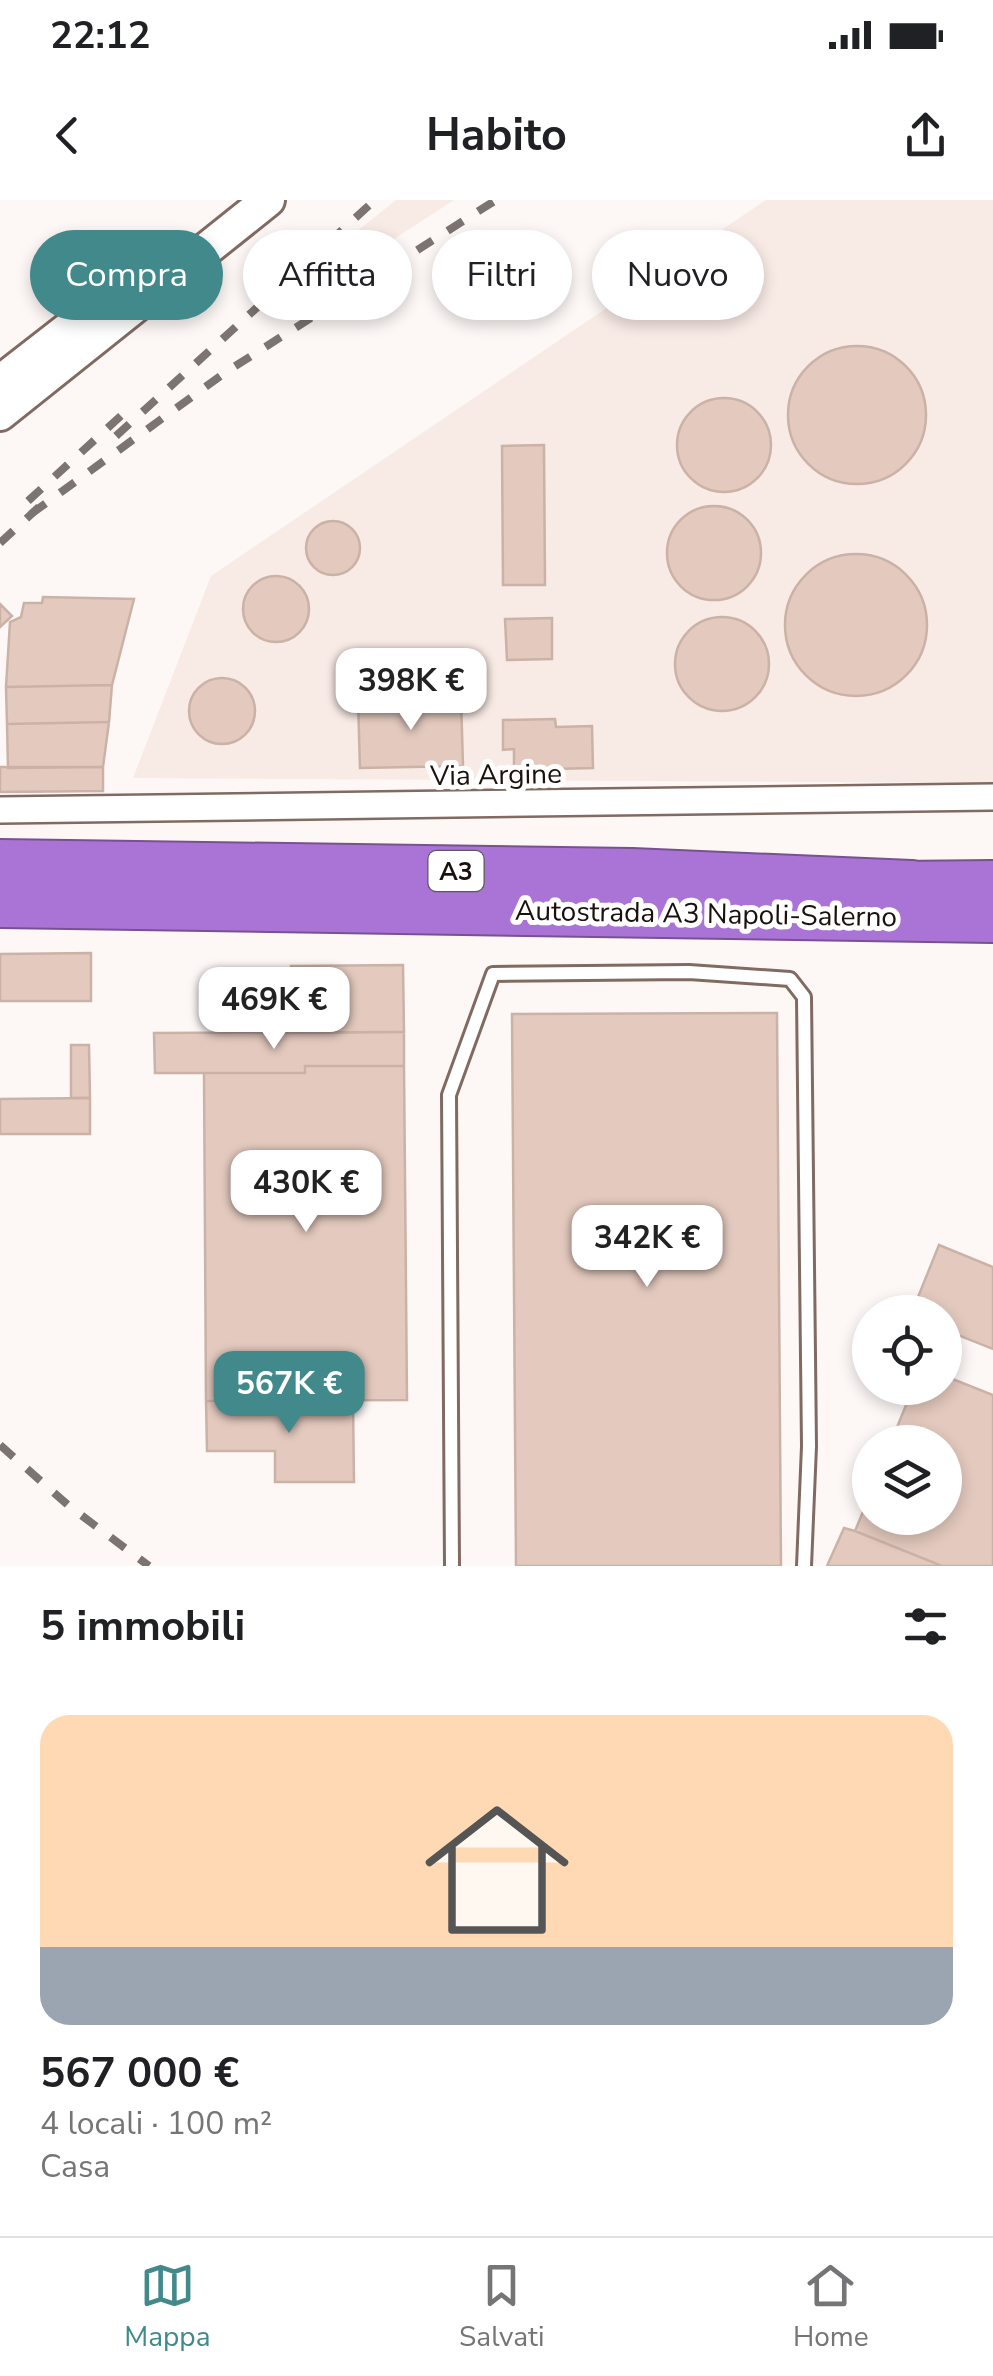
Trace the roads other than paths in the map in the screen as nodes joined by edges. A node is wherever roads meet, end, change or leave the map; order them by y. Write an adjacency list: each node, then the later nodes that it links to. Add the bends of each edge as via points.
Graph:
1 (233, 200): 3 (street)
2 (268, 200): 4 (street)
3 (0, 382)
4 (0, 414)
5 (993, 797): 6 (street, Via Argine)
6 (0, 810)
7 (0, 864): 11 (highway, A3, via 632,873)
8 (993, 885): 11 (highway, Autostrada A3 Napoli-Salerno / A3)
9 (0, 888): 11 (highway, Autostrada A3 Napoli-Salerno / A3)
10 (0, 902): 11 (highway, Autostrada A3 Napoli-Salerno / A3, via 630,910)
11 (908, 902): 12 (highway, Autostrada A3 Napoli-Salerno / A3); 13 (highway, A3, via 630,929)
12 (993, 918)
13 (0, 921)
14 (452, 1566): 15 (lane, via 449,1095 493,974 689,972 790,978 804,997)
15 (804, 1566)

